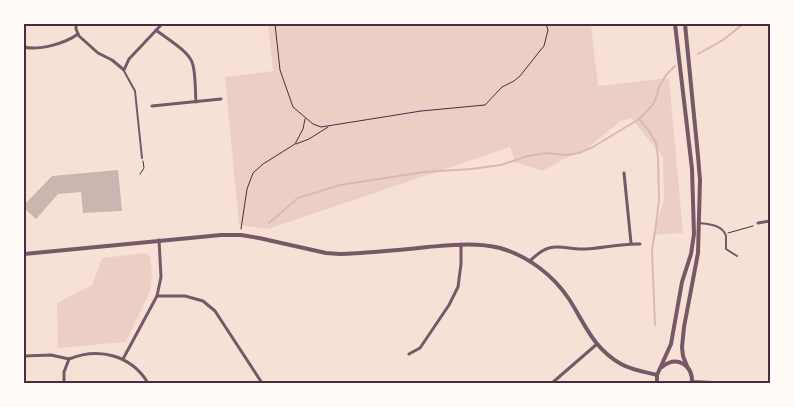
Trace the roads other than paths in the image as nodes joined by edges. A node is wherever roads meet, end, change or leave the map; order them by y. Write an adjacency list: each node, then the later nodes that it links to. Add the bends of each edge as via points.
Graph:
1 (76, 24): 6 (street)
2 (162, 24): 5 (street)
3 (675, 24): 31 (street, via 692,169 694,234 671,344)
4 (685, 24): 15 (street, via 700,180)
5 (156, 30): 8 (street, via 129,58); 10 (street, via 191,60)
6 (78, 34): 7 (street, via 40,48); 8 (street, via 98,53)
7 (24, 47)
8 (124, 70): 12 (lane, via 135,91)
9 (221, 99): 10 (street)
10 (196, 102): 11 (street)
11 (152, 106)
12 (142, 158)
13 (624, 173): 19 (street)
14 (770, 221): 16 (street)
15 (699, 223): 22 (lane, via 721,228 726,235 726,249); 30 (street, via 698,253 682,347)
16 (758, 223)
17 (159, 240): 18 (street, via 241,235 340,254); 21 (street); 24 (street, via 161,277)
18 (461, 244): 23 (street, via 500,248); 26 (street, via 458,287 450,305 420,348)
19 (631, 244): 20 (street); 23 (street, via 581,250 548,248)
20 (640, 244)
21 (24, 254)
22 (737, 256)
23 (530, 261): 25 (street, via 562,289)
24 (157, 296): 29 (street); 35 (street, via 185,296 203,301 215,311)
25 (596, 344): 32 (street, via 621,364); 36 (street)
26 (409, 354)
27 (24, 356): 28 (street, via 51,355)
28 (69, 359): 29 (street, via 97,353); 33 (street)
29 (123, 359): 34 (street)
30 (687, 366): 31 (street, via 670,362); 38 (street)
31 (661, 368): 32 (street)
32 (657, 375): 37 (street)
33 (64, 383)
34 (148, 383)
35 (262, 383)
36 (552, 383)
37 (657, 383)
38 (692, 383): 39 (street)
39 (713, 383)

